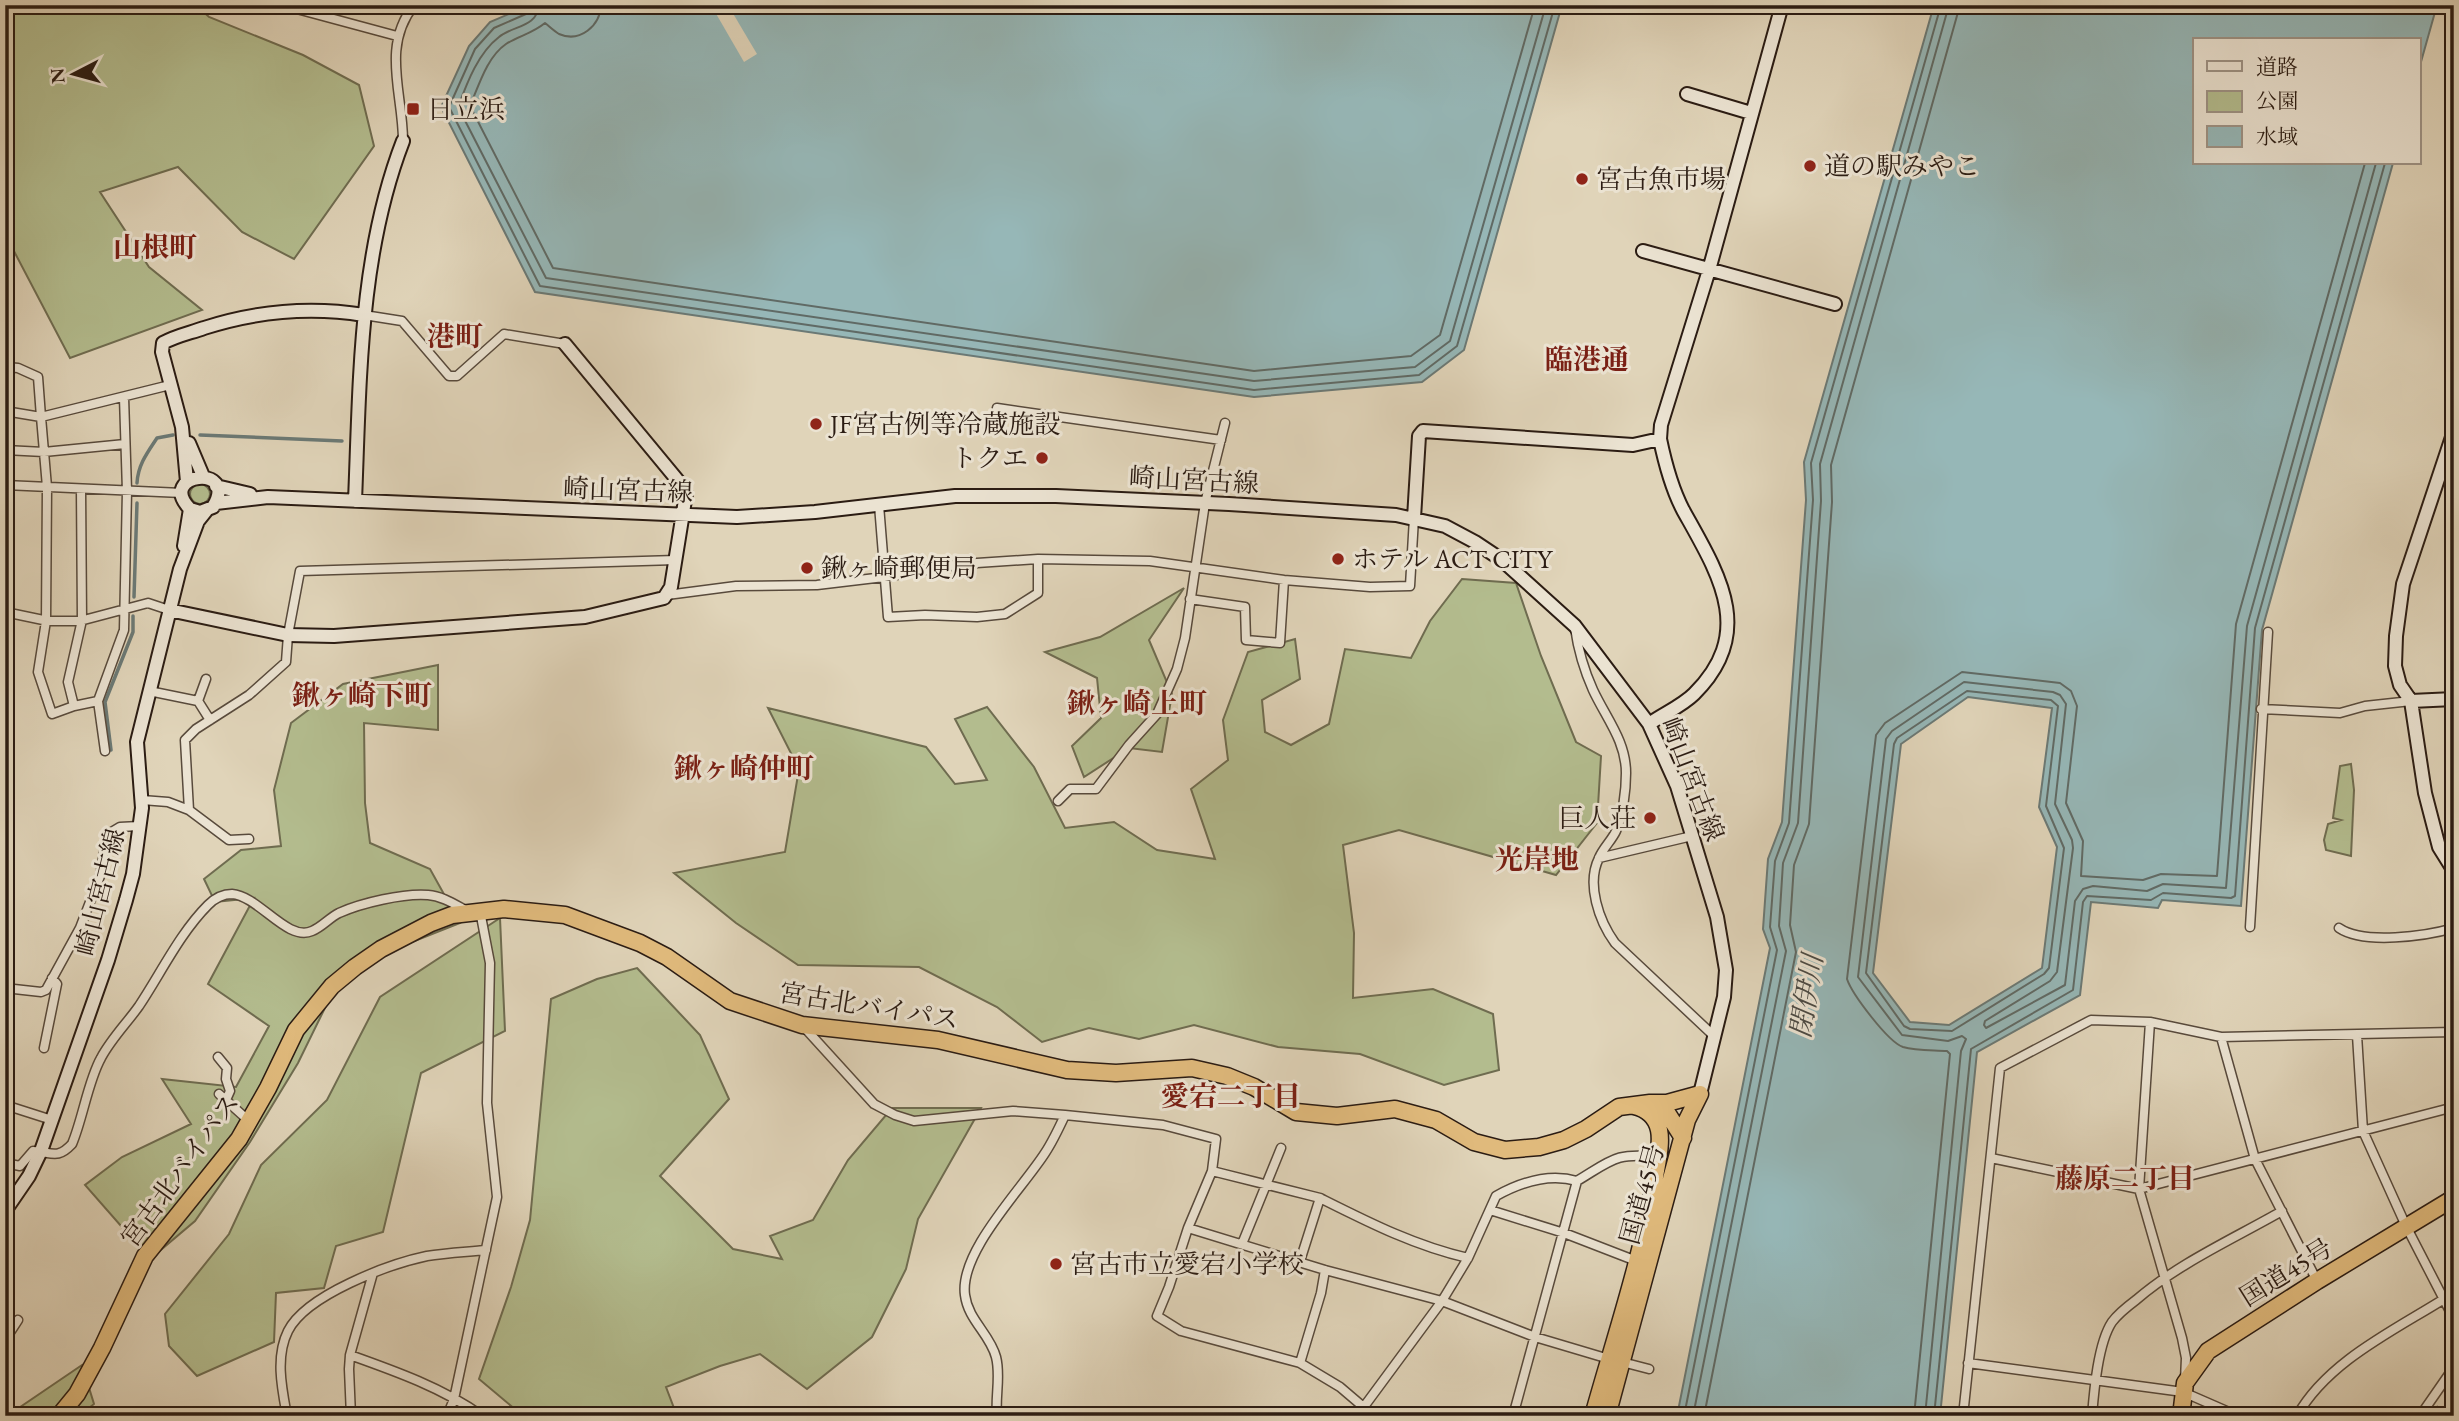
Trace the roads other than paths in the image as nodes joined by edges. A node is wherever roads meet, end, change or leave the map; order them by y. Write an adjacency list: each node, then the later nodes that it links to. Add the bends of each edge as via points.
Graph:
1 (282, 5): 4 (street)
2 (414, 5): 4 (street)
3 (1782, 5): 6 (street)
4 (397, 36): 7 (street, via 394,51)
5 (1687, 94): 6 (street)
6 (1751, 113): 9 (street)
7 (403, 141): 11 (street, via 389,182)
8 (1643, 251): 9 (street)
9 (1709, 270): 10 (street); 22 (street)
10 (1835, 304)
11 (363, 315): 12 (street, via 402,321 449,376 457,376 504,334); 14 (street, via 318,309 254,314 166,341 161,348); 35 (street)
12 (565, 344): 41 (street, via 684,488)
13 (7, 368): 18 (street, via 38,377)
14 (170, 385): 15 (street); 20 (street)
15 (124, 397): 18 (street); 24 (street)
16 (997, 408): 23 (street)
17 (5, 411): 18 (street)
18 (41, 417): 26 (street)
19 (1225, 423): 23 (street)
20 (181, 427): 27 (street); 31 (street)
21 (2454, 431): 64 (street, via 2403,584 2395,666)
22 (1660, 439): 42 (street, via 1633,445 1423,431); 68 (street, via 1668,474 1717,575 1729,624 1717,664 1706,681 1691,697)
23 (1221, 440): 37 (street)
24 (125, 444): 26 (street); 33 (street)
25 (5, 450): 26 (street)
26 (44, 452): 29 (street)
27 (203, 476): 30 (street, 崎山宮古線); 31 (street, via 194,477)
28 (5, 485): 29 (street)
29 (47, 486): 32 (street); 55 (street)
30 (216, 486): 34 (street, 崎山宮古線); 36 (street)
31 (185, 487): 33 (street); 39 (street, via 184,502)
32 (81, 489): 33 (street); 54 (street)
33 (127, 491): 51 (street)
34 (268, 497): 35 (street, 崎山宮古線); 36 (street, 崎山宮古線)
35 (355, 501): 41 (street, 崎山宮古線)
36 (216, 503): 40 (street, 崎山宮古線)
37 (1205, 503): 38 (street, 崎山宮古線, via 955,496); 42 (street, 崎山宮古線); 45 (street)
38 (879, 505): 41 (street, 崎山宮古線, via 784,514); 47 (street)
39 (190, 509): 40 (street); 46 (street, 崎山宮古線)
40 (205, 511): 46 (street, 崎山宮古線)
41 (682, 516): 44 (street)
42 (1414, 518): 48 (street, via 1410,586); 56 (street, 崎山宮古線, via 1445,526 1502,560)
43 (1038, 559): 45 (street); 47 (street, via 962,564); 47 (street, via 1038,593 1005,614 888,617)
44 (676, 560): 49 (street); 58 (street, via 300,571)
45 (1195, 566): 48 (street); 50 (street)
46 (180, 569): 52 (street, 崎山宮古線)
47 (884, 578): 49 (street, via 736,586)
48 (1284, 580): 50 (street, via 1280,643 1246,640 1245,607)
49 (667, 595): 58 (street, via 559,620 342,636)
50 (1190, 599): 71 (street, via 1177,668 1157,714 1096,789 1070,789)
51 (125, 610): 52 (street, via 148,603); 54 (street); 62 (street, via 124,630)
52 (169, 610): 58 (street); 60 (street, 崎山宮古線)
53 (5, 612): 55 (street)
54 (82, 620): 55 (street); 65 (street, via 68,682)
55 (46, 621): 65 (street, via 39,678 52,714)
56 (1575, 626): 68 (street, 崎山宮古線); 76 (street, via 1593,690 1623,750 1626,772 1616,830)
57 (2268, 632): 66 (street)
58 (288, 635): 67 (street, via 286,662 249,695)
59 (206, 679): 63 (street)
60 (149, 691): 63 (street); 70 (street, 崎山宮古線, via 137,742)
61 (2454, 699): 64 (street)
62 (98, 701): 65 (street); 69 (street)
63 (198, 701): 67 (street)
64 (2411, 701): 66 (street, via 2340,713); 77 (street, via 2425,793 2439,847)
65 (74, 705)
66 (2262, 709): 79 (street)
67 (210, 720): 72 (street, via 185,740)
68 (1649, 724): 74 (street, 崎山宮古線, via 1677,786)
69 (105, 751)
70 (142, 800): 72 (street, via 168,802); 73 (street, 崎山宮古線)
71 (1058, 801)
72 (188, 810): 75 (street, via 229,840)
73 (139, 827): 82 (street, via 120,827 110,833 80,928); 98 (street, 崎山宮古線, via 126,900)
74 (1692, 836): 76 (street); 88 (street, 崎山宮古線, via 1717,917 1726,970)
75 (249, 839)
76 (1598, 858): 88 (street, via 1594,883 1607,932)
77 (2454, 871)
78 (475, 912): 85 (highway, 宮古北バイパス, via 504,909 565,915 655,951 730,1001); 99 (highway, 宮古北バイパス, via 431,923 381,949 332,986 296,1030); 103 (street, via 445,899 412,895 341,912 313,931 302,932 285,926 257,904 223,895 208,905 100,1059 72,1144 57,1155); 122 (street, via 490,963 487,1103 497,1197)
79 (2250, 927)
80 (2339, 928): 81 (street, via 2371,937)
81 (2454, 928)
82 (52, 978): 83 (street, via 41,992); 90 (street, via 57,984)
83 (5, 988)
84 (2150, 1022): 89 (street); 105 (street, via 2091,1020 2000,1068); 111 (street)
85 (802, 1025): 94 (highway, 宮古北バイパス, via 937,1040 1067,1070 1116,1073 1192,1068 1254,1087 1296,1112 1337,1116 1395,1109 1436,1120 1474,1142 1505,1150 1564,1140); 97 (street, via 874,1104 895,1115 914,1121 1013,1111)
86 (2453, 1033): 87 (street)
87 (2357, 1035): 89 (street); 101 (street)
88 (1714, 1036): 92 (street, 崎山宮古線)
89 (2221, 1037): 106 (street)
90 (44, 1048)
91 (218, 1057): 99 (street, via 227,1068 230,1091 222,1097)
92 (1700, 1094): 96 (highway); 100 (highway)
93 (5, 1105): 98 (street)
94 (1628, 1105): 96 (highway, 国道45号)
95 (2454, 1107): 101 (street)
96 (1652, 1110): 100 (highway, 国道45号, via 1667,1111); 104 (highway, 国道45号, via 1660,1131)
97 (1065, 1115): 108 (street, via 1163,1125 1216,1139); 151 (street, via 1046,1152 977,1246 965,1279 967,1306 996,1357)
98 (52, 1120): 103 (street, 崎山宮古線)
99 (249, 1121): 146 (highway, 宮古北バイパス, via 145,1256 102,1348)
100 (1680, 1126): 114 (highway); 125 (highway, 国道45号)
101 (2362, 1131): 106 (street); 118 (street)
102 (1281, 1148): 110 (street)
103 (41, 1151): 107 (street, via 33,1151 20,1166); 116 (street, 崎山宮古線)
104 (1658, 1157): 109 (street, via 1619,1156); 114 (highway, 国道45号)
105 (1991, 1158): 111 (street); 139 (street)
106 (2255, 1158): 111 (street); 117 (street)
107 (5, 1163)
108 (1212, 1171): 110 (street); 119 (street)
109 (1577, 1181): 115 (street, via 1551,1177 1519,1185 1496,1196); 120 (street)
110 (1265, 1183): 112 (street); 121 (street)
111 (2139, 1189): 128 (street)
112 (1320, 1198): 123 (street, via 1395,1234); 124 (street)
113 (2454, 1198): 118 (highway, 国道45号)
114 (1651, 1202): 125 (highway, 国道45号)
115 (1490, 1210): 120 (street); 123 (street)
116 (5, 1211)
117 (2282, 1211): 128 (street); 129 (street)
118 (2406, 1226): 129 (highway, 国道45号); 130 (street)
119 (1188, 1228): 121 (street); 138 (street, via 1157,1316 1181,1331)
120 (1564, 1233): 125 (street); 134 (street)
121 (1242, 1244): 124 (street)
122 (485, 1250): 127 (street, via 427,1256); 144 (street)
123 (1468, 1258): 131 (street)
124 (1300, 1261): 126 (street)
125 (1643, 1263): 137 (highway, 国道45号)
126 (1325, 1270): 131 (street); 138 (street)
127 (373, 1273): 136 (street); 147 (street, via 316,1302 287,1332 280,1380)
128 (2165, 1276): 142 (street, via 2112,1323); 143 (street, via 2186,1358)
129 (2317, 1281): 143 (highway, 国道45号, via 2207,1351)
130 (2444, 1299): 132 (street); 160 (street, via 2316,1386)
131 (1442, 1301): 134 (street); 145 (street)
132 (2454, 1319)
133 (18, 1320): 135 (street)
134 (1535, 1337): 137 (street); 153 (street)
135 (5, 1340)
136 (350, 1355): 144 (street); 148 (street)
137 (1615, 1361): 141 (street); 154 (highway, 国道45号); 155 (highway, 国道45号)
138 (1300, 1363): 145 (street, via 1340,1387)
139 (1968, 1363): 142 (street); 156 (street)
140 (2454, 1367): 161 (street)
141 (1649, 1369)
142 (2095, 1380): 143 (street); 157 (street)
143 (2184, 1387): 158 (highway); 159 (street)
144 (454, 1399): 149 (street); 150 (street)
145 (1363, 1408): 152 (street)
146 (59, 1416)
147 (287, 1416)
148 (351, 1416)
149 (447, 1416)
150 (482, 1416)
151 (997, 1416)
152 (1374, 1416)
153 (1513, 1416)
154 (1594, 1416)
155 (1607, 1416)
156 (1963, 1416)
157 (2092, 1416)
158 (2181, 1416)
159 (2238, 1416)
160 (2297, 1416)
161 (2420, 1416)

